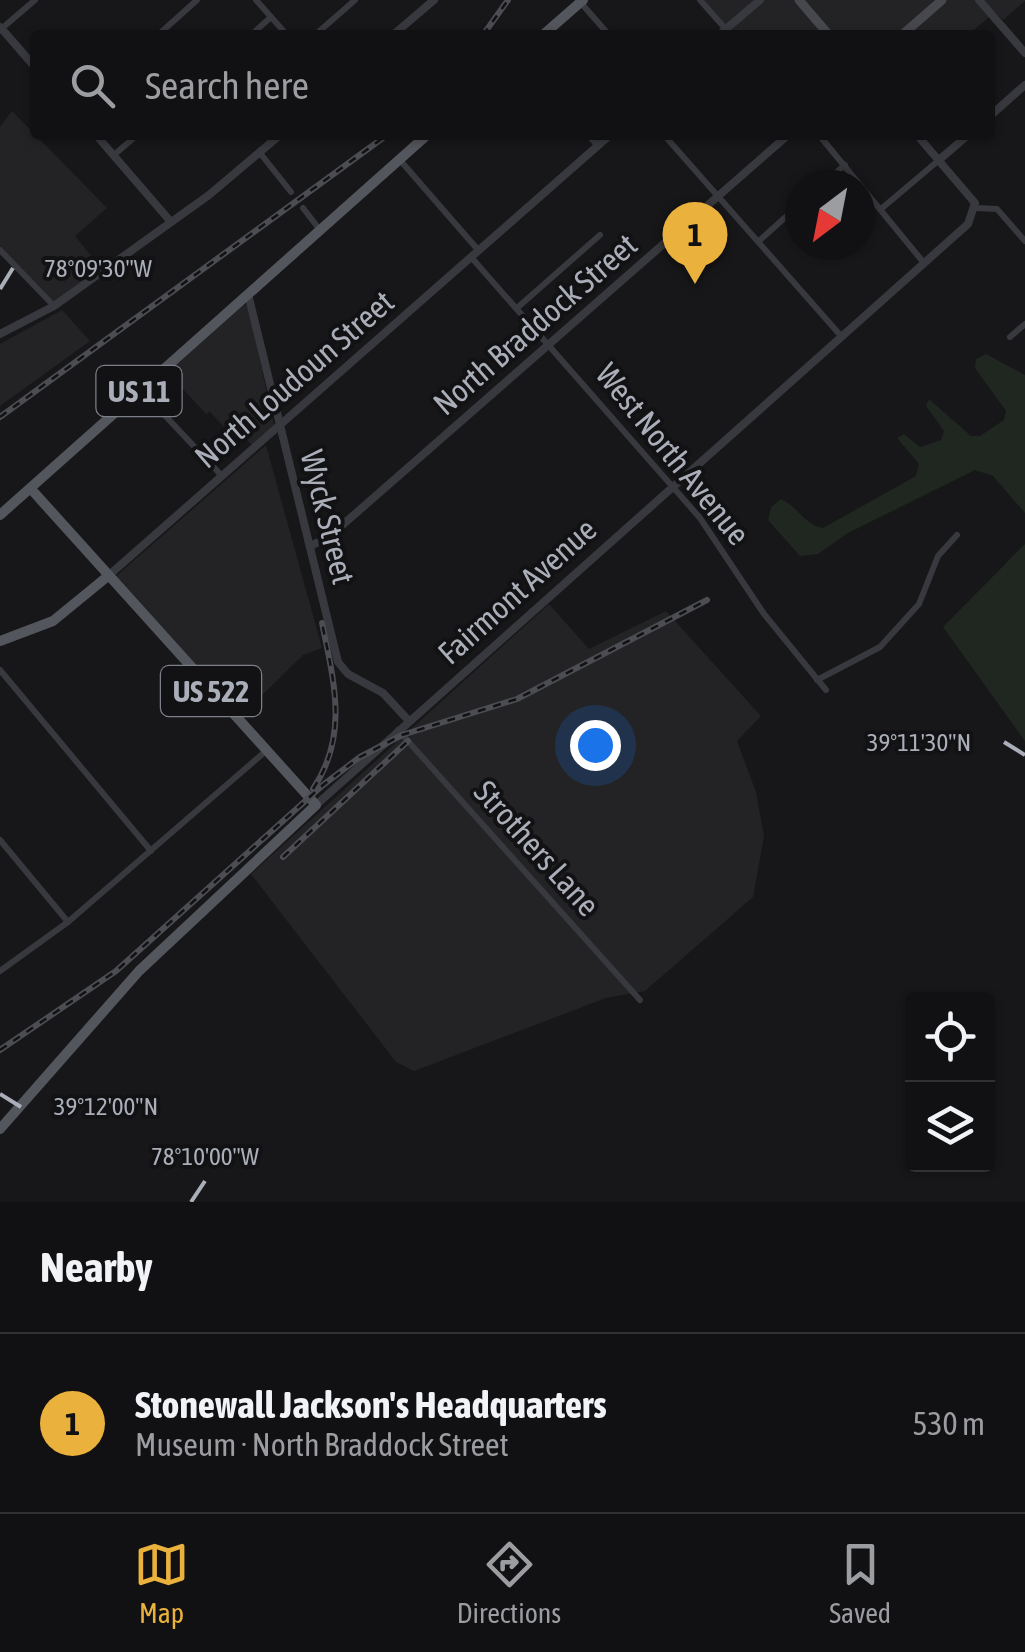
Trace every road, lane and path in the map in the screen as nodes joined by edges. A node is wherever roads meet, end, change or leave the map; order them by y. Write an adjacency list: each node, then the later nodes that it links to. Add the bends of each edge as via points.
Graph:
1 (35, 0): 13 (street)
2 (198, 0): 14 (street)
3 (256, 0): 12 (street)
4 (355, 0): 17 (street)
5 (434, 0): 18 (street)
6 (700, 0): 21 (street)
7 (760, 0): 22 (street)
8 (799, 0): 23 (main road)
9 (942, 0): 24 (main road)
10 (979, 0): 25 (street)
11 (576, 2): 19 (main road); 20 (street)
12 (271, 17): 15 (street); 16 (street)
13 (0, 29): 26 (street)
14 (164, 30)
15 (256, 30)
16 (283, 30)
17 (321, 30)
18 (399, 30)
19 (548, 30)
20 (604, 30)
21 (723, 30)
22 (728, 30)
23 (826, 30)
24 (908, 30)
25 (1025, 54)
26 (30, 62)
27 (1025, 85): 28 (street)
28 (995, 112)
29 (100, 140): 42 (street)
30 (131, 140): 42 (street)
31 (274, 140): 41 (street)
32 (421, 140): 43 (main road, US 11)
33 (593, 140): 40 (street)
34 (605, 140): 40 (street, North Loudoun Street)
35 (669, 140): 48 (street)
36 (782, 140): 48 (street, North Braddock Street)
37 (822, 140): 45 (street)
38 (921, 140): 44 (street)
39 (962, 140): 44 (street)
40 (598, 146): 59 (street, North Loudoun Street)
41 (260, 153): 47 (street); 53 (street)
42 (114, 155): 53 (street)
43 (399, 159): 54 (main road, US 11); 59 (street, West North Avenue)
44 (939, 160): 50 (street); 51 (street)
45 (844, 165): 46 (street); 51 (street)
46 (838, 170)
47 (290, 192)
48 (719, 196): 56 (street); 68 (street, North Braddock Street)
49 (303, 208): 54 (street)
50 (976, 208): 57 (street, via 997,209); 60 (street, Fairmont Avenue, via 968,224)
51 (881, 209): 60 (street)
52 (785, 218): 56 (street)
53 (171, 222): 62 (street)
54 (320, 230): 61 (main road, US 11)
55 (600, 235): 63 (street)
56 (759, 241): 66 (street)
57 (1025, 241)
58 (0, 250): 62 (street)
59 (475, 254): 63 (street, West North Avenue); 70 (street, North Loudoun Street)
60 (924, 263): 66 (street, Fairmont Avenue)
61 (248, 294): 69 (main road, US 11); 70 (street, Wyck Street)
62 (54, 306): 65 (street)
63 (517, 308): 68 (street, West North Avenue)
64 (1025, 324): 67 (street)
65 (0, 334)
66 (841, 336): 72 (street, Fairmont Avenue)
67 (1010, 337)
68 (550, 346): 72 (street, West North Avenue); 76 (street, North Braddock Street)
69 (140, 389): 71 (street); 73 (main road, US 11)
70 (278, 427): 71 (street, North Loudoun Street); 76 (street, Wyck Street)
71 (220, 476): 77 (street, North Loudoun Street)
72 (673, 486): 80 (street, West North Avenue); 82 (street, Fairmont Avenue)
73 (30, 489): 74 (main road, US 11); 77 (main road)
74 (0, 515)
75 (957, 535): 80 (street, via 938,556 919,604 880,647)
76 (311, 546): 82 (street, Wyck Street, via 341,667 382,693)
77 (108, 576): 78 (main road, North Loudoun Street, via 53,622); 84 (main road, US 522)
78 (0, 641)
79 (0, 670): 87 (street)
80 (818, 680): 81 (street, West North Avenue)
81 (826, 690)
82 (408, 721): 83 (street, Fairmont Avenue)
83 (398, 730): 85 (street, Fairmont Avenue); 90 (street, Strothers Lane)
84 (267, 750): 85 (main road, US 522); 87 (street)
85 (316, 805): 91 (main road, Fairmont Avenue, via 139,971)
86 (0, 840): 88 (street)
87 (151, 852): 88 (street)
88 (68, 922): 89 (street)
89 (0, 971)
90 (640, 1000)
91 (0, 1132)

